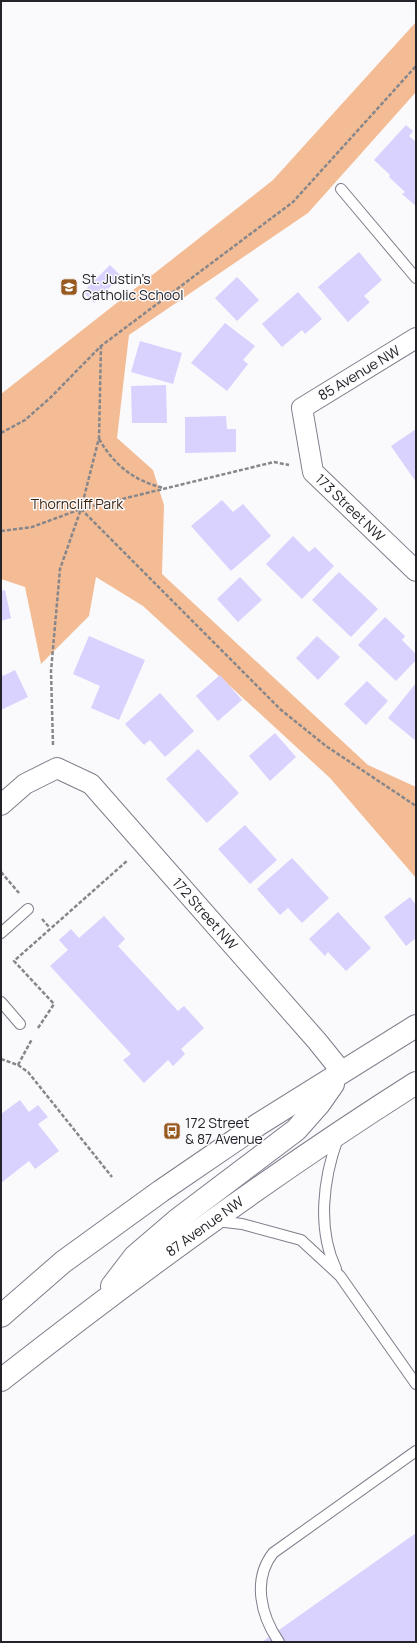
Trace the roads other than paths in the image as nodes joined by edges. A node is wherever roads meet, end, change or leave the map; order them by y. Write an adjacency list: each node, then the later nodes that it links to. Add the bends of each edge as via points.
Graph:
1 (341, 190): 2 (lane)
2 (416, 278)
3 (416, 338): 4 (street, 85 Avenue NW)
4 (302, 408): 5 (street, 173 Street NW, via 313,472)
5 (416, 571)
6 (1, 805): 12 (street, 172 Street NW, via 25,784 57,768 91,784)
7 (28, 909): 8 (lane)
8 (1, 933)
9 (1, 1002): 10 (lane)
10 (20, 1024)
11 (416, 1026): 12 (main road)
12 (342, 1072): 17 (main road, via 296,1130 177,1220 135,1256); 18 (main road, via 260,1124 109,1228 63,1262)
13 (416, 1083): 14 (main road, 87 Avenue NW)
14 (340, 1132): 15 (main road, 87 Avenue NW, via 267,1181); 16 (lane, via 328,1173 325,1232 329,1253)
15 (214, 1221): 16 (lane, via 242,1224 302,1240); 17 (main road, 87 Avenue NW)
16 (340, 1276): 20 (lane)
17 (99, 1303): 19 (main road, 87 Avenue NW)
18 (1, 1316)
19 (1, 1380)
20 (416, 1384)
21 (416, 1451): 22 (lane, via 269,1557 262,1575 262,1606)
22 (277, 1638)

